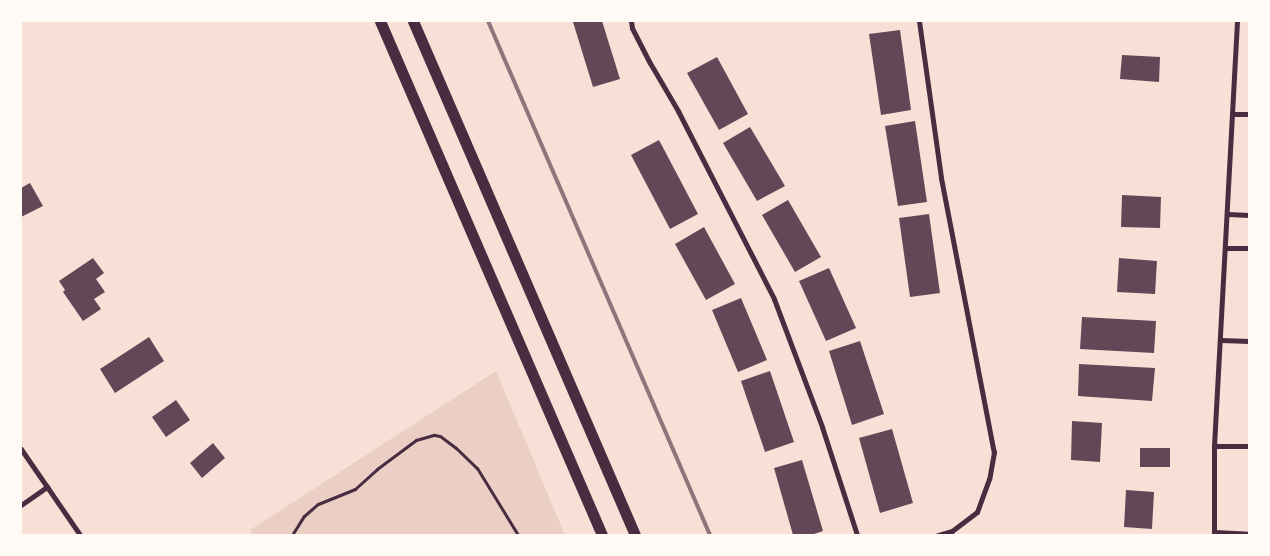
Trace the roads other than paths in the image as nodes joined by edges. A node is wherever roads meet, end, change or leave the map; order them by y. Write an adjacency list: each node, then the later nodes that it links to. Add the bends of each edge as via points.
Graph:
1 (380, 21): 22 (main road)
2 (413, 21): 23 (main road)
3 (631, 21): 24 (street, via 645,54 678,111 774,299 822,427)
4 (919, 21): 25 (street, via 941,178 994,452 989,479 977,512 952,531)
5 (1237, 21): 6 (street)
6 (1232, 114): 7 (street); 8 (street)
7 (1249, 114)
8 (1228, 214): 9 (street); 10 (street)
9 (1249, 215)
10 (1226, 248): 11 (street); 12 (street)
11 (1249, 248)
12 (1220, 340): 13 (street); 14 (street)
13 (1249, 341)
14 (1214, 446): 15 (street); 19 (street)
15 (1249, 446)
16 (21, 449): 17 (street)
17 (48, 487): 18 (street); 21 (street)
18 (21, 505)
19 (1214, 533): 20 (street)
20 (1249, 534)
21 (80, 535)
22 (602, 535)
23 (635, 535)
24 (857, 535)
25 (938, 535)

